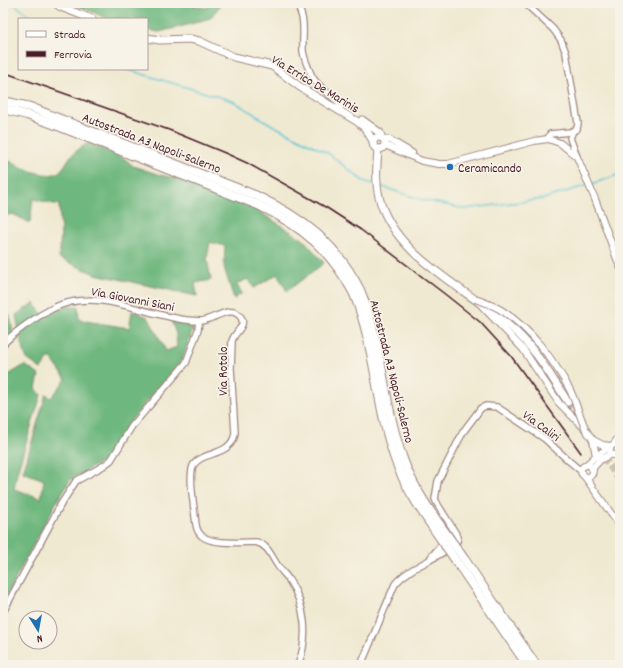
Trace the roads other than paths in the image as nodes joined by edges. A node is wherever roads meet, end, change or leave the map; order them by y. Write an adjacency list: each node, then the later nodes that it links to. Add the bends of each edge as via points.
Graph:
1 (55, 3): 4 (main road)
2 (295, 3): 8 (street, via 303,21 303,52 308,66 315,81 339,103)
3 (525, 3): 9 (street, via 553,29 566,53 578,123 577,129)
4 (89, 18)
5 (148, 38): 8 (main road, Via Errico De Marinis, via 194,40 234,57 272,66)
6 (3, 101): 14 (highway, Autostrada A3 Napoli-Salerno, via 55,116 277,205 300,219 328,244 348,268)
7 (3, 109): 14 (highway, Autostrada A3 Napoli-Salerno, via 67,130 274,213 300,228 323,249)
8 (341, 112): 11 (main road, via 355,116 380,132); 11 (main road, Via Errico De Marinis, via 365,128 373,141 373,146)
9 (573, 131): 10 (street, via 550,134); 12 (street, via 570,138)
10 (548, 139): 11 (main road, via 448,164 422,161); 12 (main road, via 560,143)
11 (382, 143): 15 (main road, via 376,173 377,187 390,224 424,261)
12 (577, 157): 13 (main road)
13 (620, 267)
14 (357, 292): 33 (highway, Autostrada A3 Napoli-Salerno, bridge, via 396,462 414,498)
15 (475, 299): 18 (main road, via 514,329 544,365); 19 (main road, bridge, via 522,349 559,403); 19 (main road, bridge, via 500,309 539,345 570,391)
16 (199, 322): 17 (street, Via Giovanni Siani, via 98,300 83,300 65,303 47,311); 34 (street, via 186,363 132,426 112,460 73,485); 35 (street, Via Rotolo, via 231,312 240,316 242,326 232,341 234,440 230,446 198,460 192,470 198,532 212,540 256,542 267,549 290,581 303,611 305,640)
17 (3, 344)
18 (568, 402)
19 (586, 430): 21 (main road)
20 (620, 435): 22 (main road)
21 (593, 440): 22 (main road, via 603,445); 25 (main road)
22 (615, 445): 24 (main road, via 609,451); 25 (main road)
23 (620, 453): 24 (main road, via 617,456)
24 (611, 454): 27 (main road, via 600,460)
25 (596, 456): 26 (main road)
26 (586, 465): 27 (main road); 28 (main road)
27 (592, 469): 29 (main road, via 592,475)
28 (581, 471): 29 (main road, Via Caliri); 30 (street, Via Caliri, via 545,439 496,407 480,408 463,432 438,481 435,499)
29 (585, 477): 31 (main road, Via Caliri)
30 (451, 525): 32 (street, via 446,539); 32 (street, via 458,537 457,542 445,553)
31 (620, 526)
32 (429, 559): 36 (street, via 402,575 395,584)
33 (461, 562): 37 (highway, Autostrada A3 Napoli-Salerno); 38 (highway, Autostrada A3 Napoli-Salerno)
34 (3, 612)
35 (298, 665)
36 (361, 665)
37 (527, 665)
38 (536, 665)

